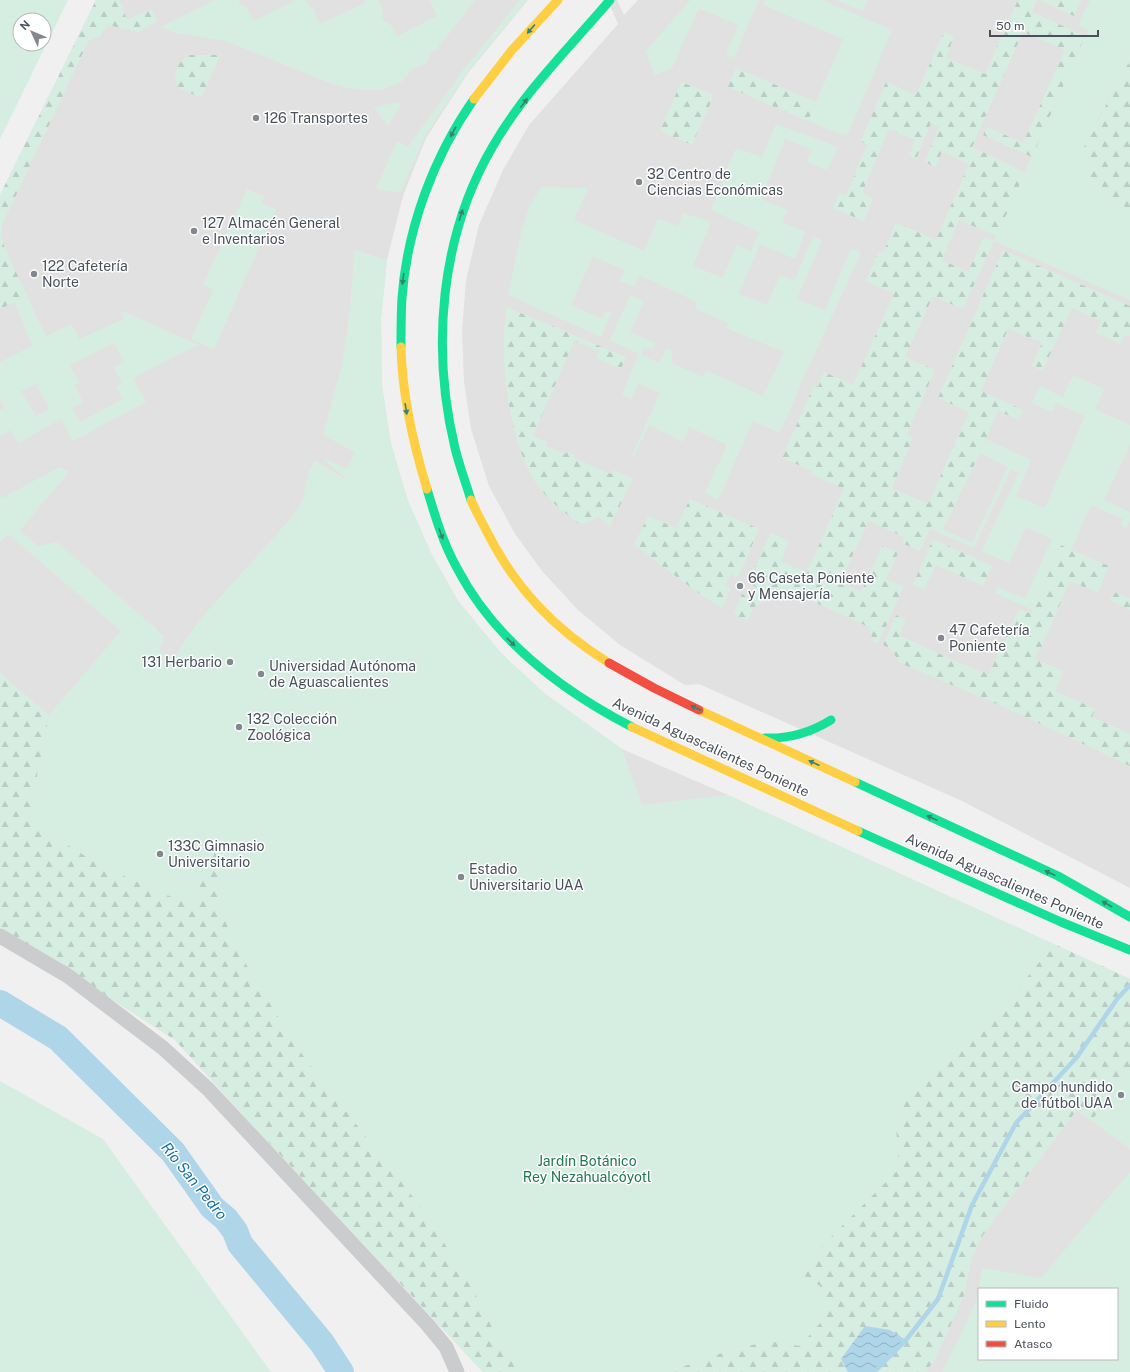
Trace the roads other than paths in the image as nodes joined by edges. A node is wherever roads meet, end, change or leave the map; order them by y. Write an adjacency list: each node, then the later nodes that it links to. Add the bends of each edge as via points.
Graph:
1 (558, 0): 7 (main road, Avenida Aguascalientes Poniente, one-way to 7, via 496,70 458,124 424,196 410,241 402,292 400,349 405,400 415,453 440,533 449,555 473,597 487,616 520,650 556,680 621,722 907,854 1069,926)
2 (610, 0): 4 (main road, Avenida Aguascalientes Poniente, one-way to 2, via 649,686 603,660 546,616 518,585 485,532 460,465 446,409 442,354 444,290 450,253 463,207 492,147 531,93)
3 (831, 720): 4 (main road, via 812,732 787,738)
4 (759, 737): 5 (main road, Avenida Aguascalientes Poniente, one-way to 4, via 1058,876)
5 (1130, 917)
6 (0, 936): 8 (street, via 73,980 163,1048 208,1089 427,1324 446,1347)
7 (1130, 950)
8 (457, 1372)

